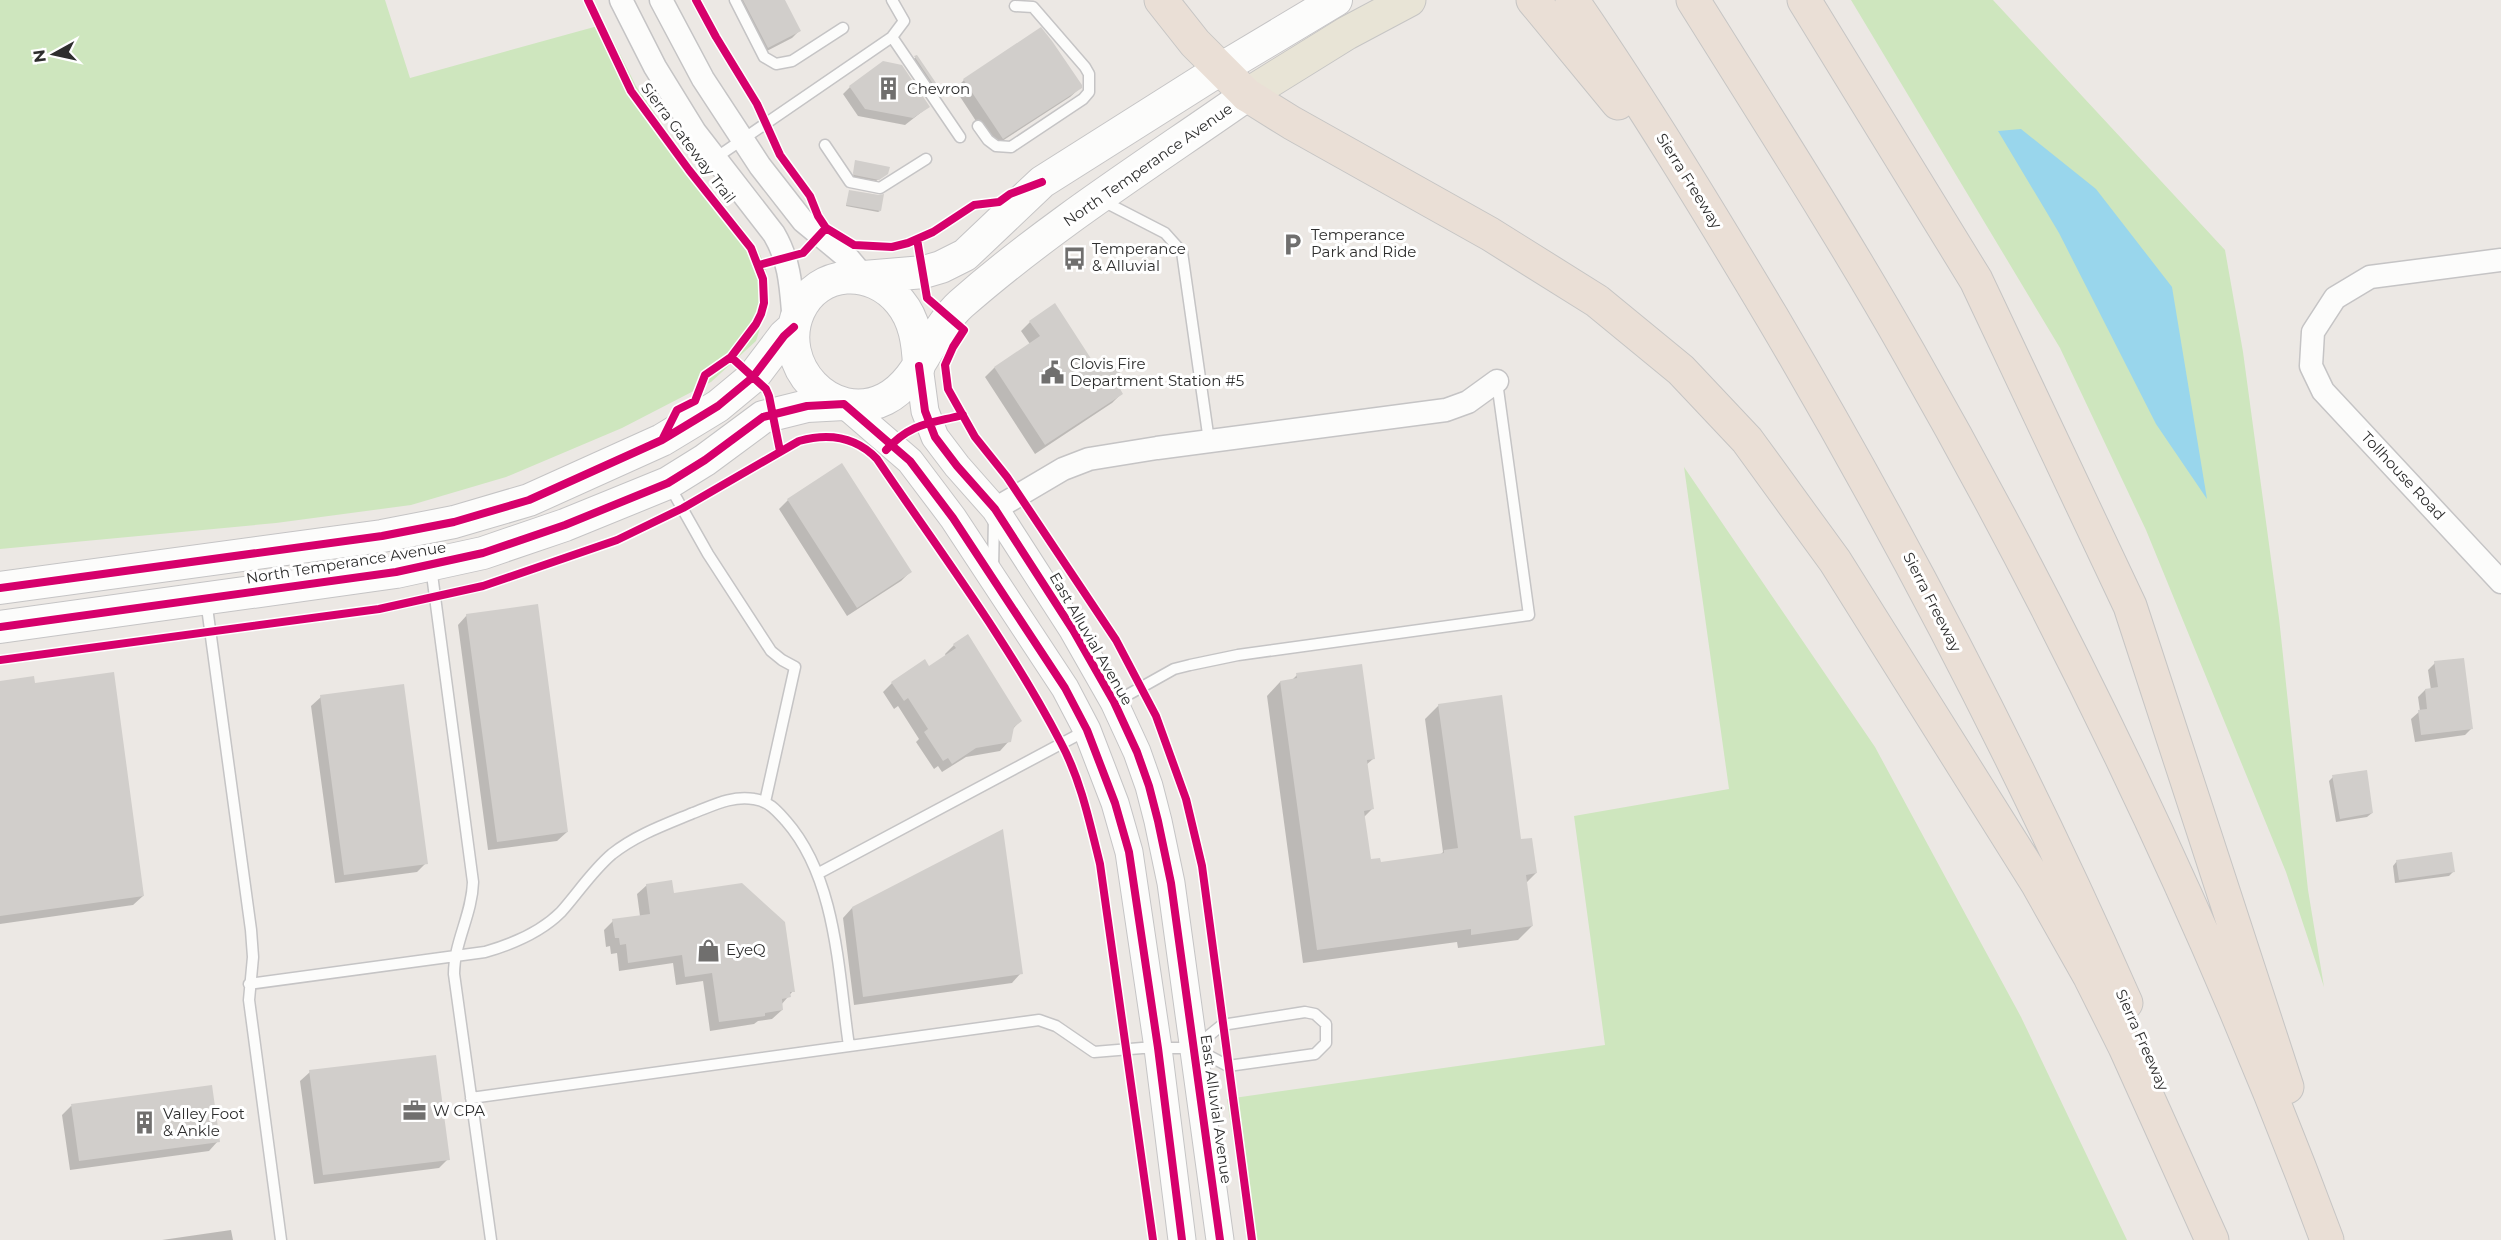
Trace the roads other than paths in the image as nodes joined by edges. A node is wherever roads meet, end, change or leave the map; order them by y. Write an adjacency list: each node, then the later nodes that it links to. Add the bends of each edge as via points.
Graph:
1 (621, 0): 21 (street, via 655,67)
2 (661, 0): 19 (street, via 697,69)
3 (735, 0): 13 (lane, via 764,57 776,64 792,61)
4 (892, 0): 14 (lane, via 904,21)
5 (1161, 0): 15 (highway)
6 (1336, 0): 15 (main road, North Temperance Avenue)
7 (1409, 0): 16 (main road, North Temperance Avenue)
8 (1533, 0): 12 (highway, Sierra Freeway)
9 (1693, 0): 51 (highway, via 1908,351 2074,660 2166,850 2269,1091)
10 (1804, 0): 51 (highway, via 1976,280 2130,606 2269,1028 2295,1113)
11 (1015, 6): 17 (lane, via 1033,7 1085,67 1089,92 1011,147 996,146)
12 (1570, 13): 57 (highway, Sierra Freeway, via 1711,214 1912,562 2024,779 2163,1088)
13 (843, 28)
14 (892, 37): 18 (lane); 19 (lane)
15 (1219, 70): 16 (highway); 25 (main road, North Temperance Avenue, via 1042,182 975,248)
16 (1247, 95): 23 (main road, North Temperance Avenue); 56 (highway, via 1490,234 1597,301 1682,370 1747,440 1835,561 2037,883 2125,1047)
17 (978, 126)
18 (960, 137)
19 (741, 139): 21 (lane); 26 (street, via 803,221 849,259)
20 (825, 145): 22 (lane, via 850,182 880,188)
21 (714, 159): 27 (street, via 782,248 792,284)
22 (926, 159)
23 (1098, 198): 25 (main road, North Temperance Avenue); 31 (lane, via 1165,233 1182,252)
24 (2501, 260): 37 (street, Tollhouse Road, via 2370,277 2335,298 2313,332 2311,366 2323,391)
25 (968, 275): 26 (main road, North Temperance Avenue, via 924,272); 28 (main road, North Temperance Avenue, via 960,305 940,327)
26 (864, 277): 27 (main road, via 838,278 820,287 800,310); 28 (main road, via 889,292 906,311 915,335)
27 (794, 327): 30 (main road, via 804,375 821,394); 34 (main road, North Temperance Avenue, via 753,377 662,440 529,500)
28 (919, 366): 30 (main road, via 900,389 885,399 869,405); 33 (street, East Alluvial Avenue, via 925,411 935,437)
29 (1497, 381): 31 (street, via 1468,402 1446,410); 41 (lane, via 1529,615 1190,665)
30 (843, 404): 32 (main road, North Temperance Avenue, via 807,406 763,417); 36 (street, via 910,461)
31 (1209, 441): 33 (street, via 1082,461)
32 (668, 483): 35 (main road, North Temperance Avenue, via 532,537); 43 (lane, via 708,554 771,651 795,667)
33 (995, 509): 36 (lane); 41 (street, East Alluvial Avenue)
34 (436, 525): 38 (main road, North Temperance Avenue, via 360,540); 39 (main road, via 370,554 225,579)
35 (431, 565): 39 (main road, North Temperance Avenue); 45 (lane, via 473,882 471,905)
36 (993, 578): 42 (street, via 1065,688)
37 (2501, 582)
38 (0, 588)
39 (206, 599): 40 (main road, North Temperance Avenue); 46 (lane, via 251,930)
40 (0, 627)
41 (1114, 702): 49 (street, East Alluvial Avenue, via 1137,752 1158,821 1171,883)
42 (1087, 730): 44 (lane); 48 (street, via 1115,803 1128,852)
43 (765, 802): 44 (lane, via 796,833); 45 (lane, via 752,798 728,800 634,837 610,856 543,927 500,948)
44 (819, 873): 47 (lane, via 829,907)
45 (454, 956): 46 (lane); 50 (lane)
46 (249, 984): 52 (lane)
47 (849, 1046): 48 (lane, via 1038,1020 1056,1026 1094,1052); 50 (lane)
48 (1158, 1048): 49 (lane); 54 (street)
49 (1194, 1048): 49 (lane, via 1228,1066 1315,1053 1326,1043 1328,1031 1322,1018 1305,1012 1222,1024); 55 (street, East Alluvial Avenue)
50 (471, 1098): 53 (lane)
51 (2322, 1227)
52 (281, 1240)
53 (491, 1240)
54 (1182, 1240)
55 (1220, 1240)
56 (2212, 1240)
57 (2223, 1240)

